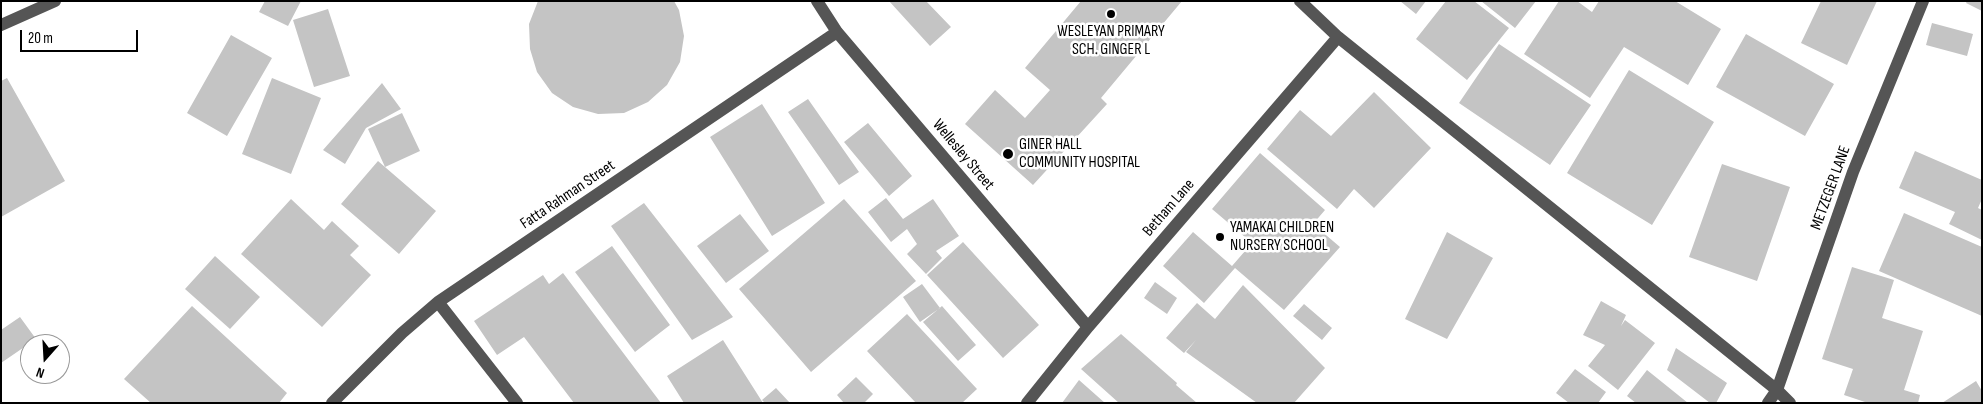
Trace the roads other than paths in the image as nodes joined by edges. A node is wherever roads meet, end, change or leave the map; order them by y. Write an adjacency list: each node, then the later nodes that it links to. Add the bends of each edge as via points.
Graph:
1 (55, 1): 5 (street)
2 (817, 1): 6 (street, Wellesley Street)
3 (1300, 1): 7 (street)
4 (1923, 1): 10 (street, METZEGER LANE, via 1853,172)
5 (1, 25)
6 (837, 32): 8 (street, Fatta Rahman Street); 9 (street, Wellesley Street)
7 (1338, 37): 9 (street, Betham Lane); 10 (street)
8 (438, 302): 11 (street, Fatta Rahman Street); 12 (street)
9 (1088, 327): 13 (street, Betham Lane)
10 (1777, 390): 14 (street, METZEGER LANE); 15 (street)
11 (332, 403)
12 (517, 403)
13 (1027, 403)
14 (1768, 403)
15 (1790, 403)

